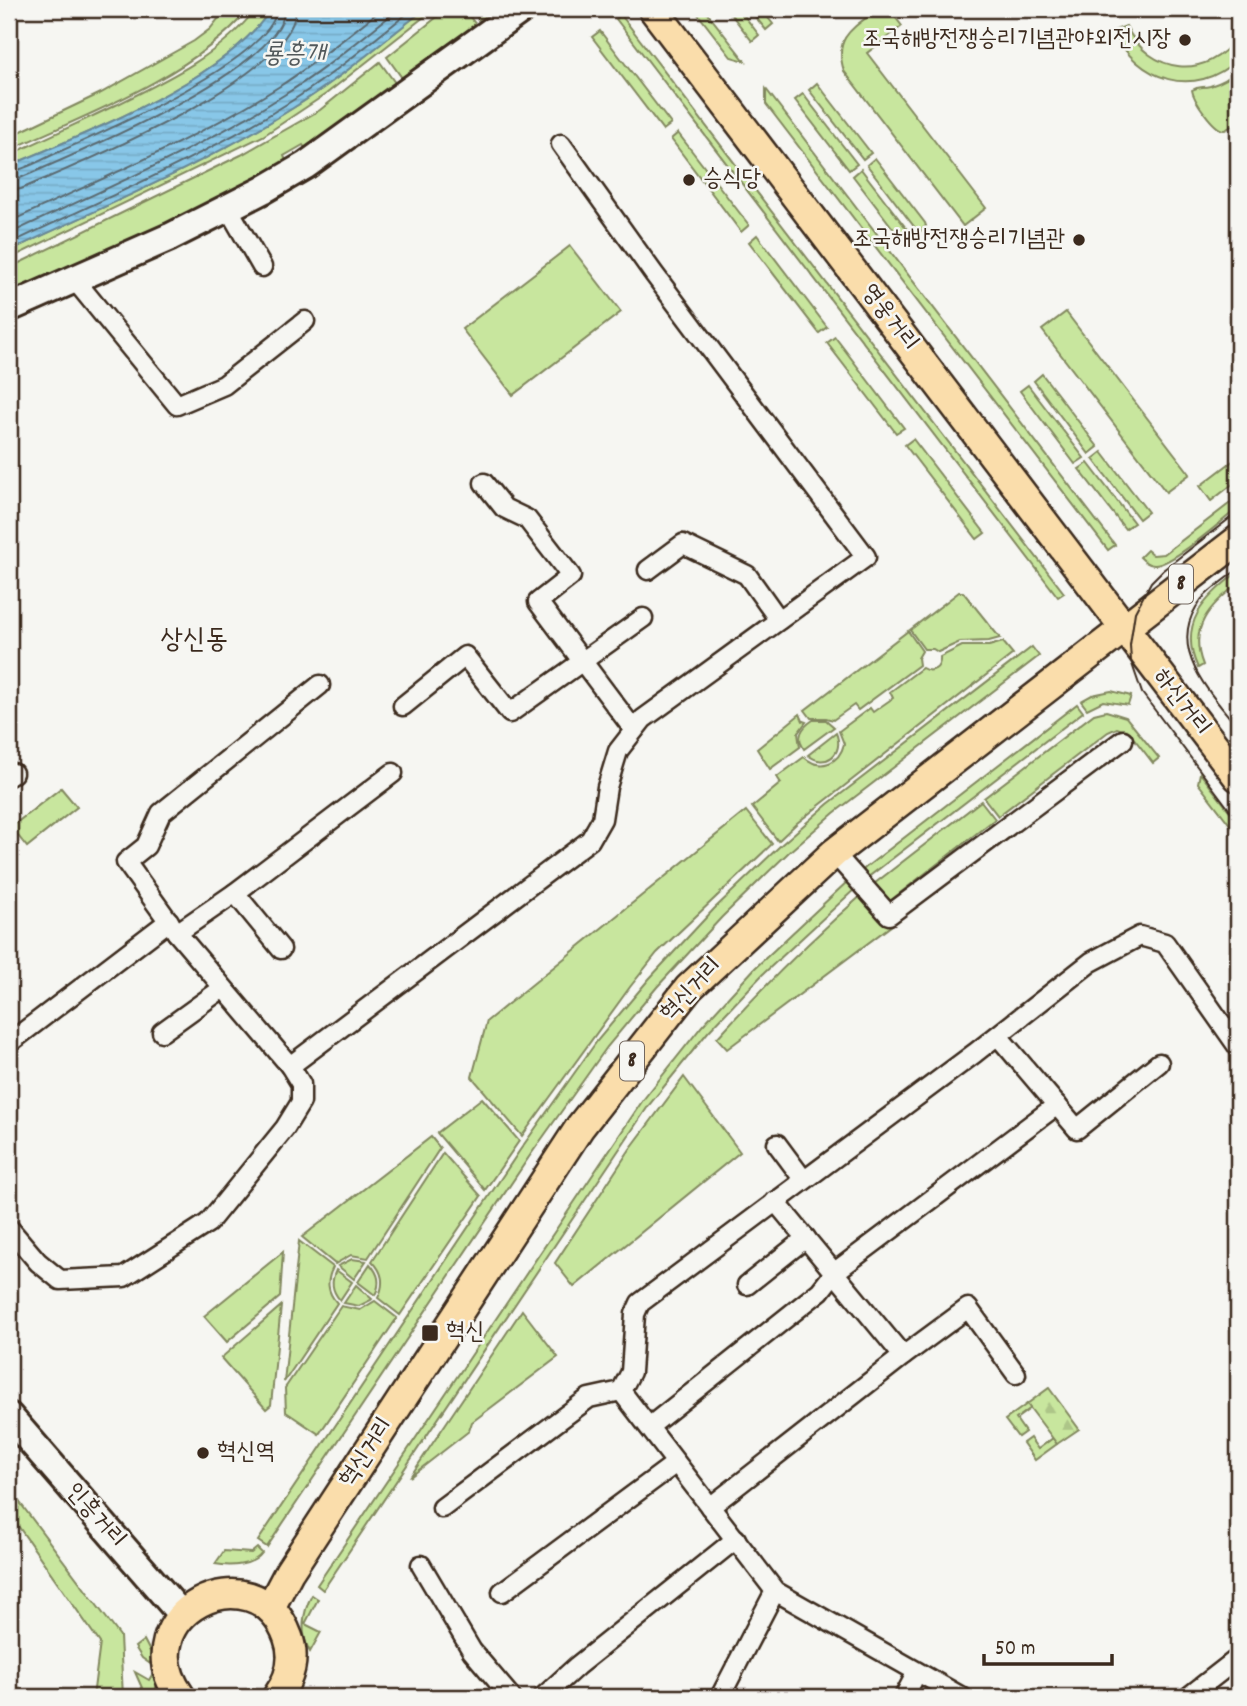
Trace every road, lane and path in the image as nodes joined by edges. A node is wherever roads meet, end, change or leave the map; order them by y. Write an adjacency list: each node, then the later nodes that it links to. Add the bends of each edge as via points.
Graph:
1 (522, 9): 4 (street, via 306,165)
2 (653, 9): 14 (main road, 영웅거리)
3 (561, 144): 13 (street, via 866,558)
4 (228, 208): 5 (street); 6 (street)
5 (262, 267)
6 (74, 279): 7 (street); 8 (street, via 177,405 224,385)
7 (9, 308)
8 (305, 321)
9 (484, 483): 15 (street, via 503,508 527,519 571,576 538,602)
10 (1238, 540): 14 (main road, 혁신거리 / 8)
11 (648, 570): 13 (street, via 683,544 747,575)
12 (643, 618): 15 (street)
13 (779, 620): 18 (street)
14 (1123, 628): 21 (main road, 하신거리); 22 (main road, 혁신거리 / 8)
15 (583, 660): 17 (street, via 510,713 464,656); 18 (street)
16 (320, 685): 24 (street, via 161,813 146,846 126,862)
17 (403, 706)
18 (634, 730): 32 (street, via 618,751 602,819 590,840)
19 (1123, 740): 22 (street, via 889,915)
20 (393, 774): 23 (street)
21 (1238, 777)
22 (834, 853): 53 (main road, 혁신거리 / 8, via 689,988 580,1127 289,1572)
23 (234, 893): 24 (street); 25 (street)
24 (173, 927): 26 (street); 29 (street)
25 (281, 949)
26 (223, 988): 27 (street); 32 (street)
27 (162, 1031)
28 (998, 1035): 30 (street, via 1091,962 1140,936 1165,943); 33 (street); 35 (street)
29 (9, 1042)
30 (1238, 1046)
31 (1159, 1063): 33 (street, via 1077,1129)
32 (290, 1066): 37 (street, via 301,1084 301,1102 285,1128 208,1223 124,1277 60,1280)
33 (1057, 1105): 39 (street)
34 (777, 1144): 35 (street)
35 (803, 1179): 36 (street)
36 (775, 1201): 38 (street); 43 (street, via 640,1303 635,1314 631,1372)
37 (9, 1228)
38 (806, 1238): 39 (street); 40 (street)
39 (835, 1272): 41 (street); 45 (street, via 820,1291)
40 (747, 1285)
41 (903, 1356): 42 (street, via 968,1308); 47 (street)
42 (1016, 1374)
43 (621, 1391): 45 (street); 48 (street, via 589,1398)
44 (9, 1416): 54 (street, 인흥거리)
45 (649, 1427): 46 (street)
46 (677, 1463): 47 (street); 52 (street)
47 (710, 1507): 49 (street)
48 (442, 1508)
49 (736, 1539): 51 (street); 60 (street)
50 (421, 1565): 59 (street, via 472,1651)
51 (775, 1591): 56 (street); 61 (street)
52 (502, 1592)
53 (270, 1608): 54 (main road, via 232,1593 210,1596); 57 (main road, via 284,1625 291,1645)
54 (181, 1614): 58 (main road, via 166,1645 167,1667)
55 (1238, 1658): 64 (street)
56 (917, 1672): 62 (street); 63 (street)
57 (287, 1694)
58 (181, 1697)
59 (511, 1697)
60 (542, 1697)
61 (720, 1697)
62 (904, 1697)
63 (962, 1697)
64 (1188, 1697)

